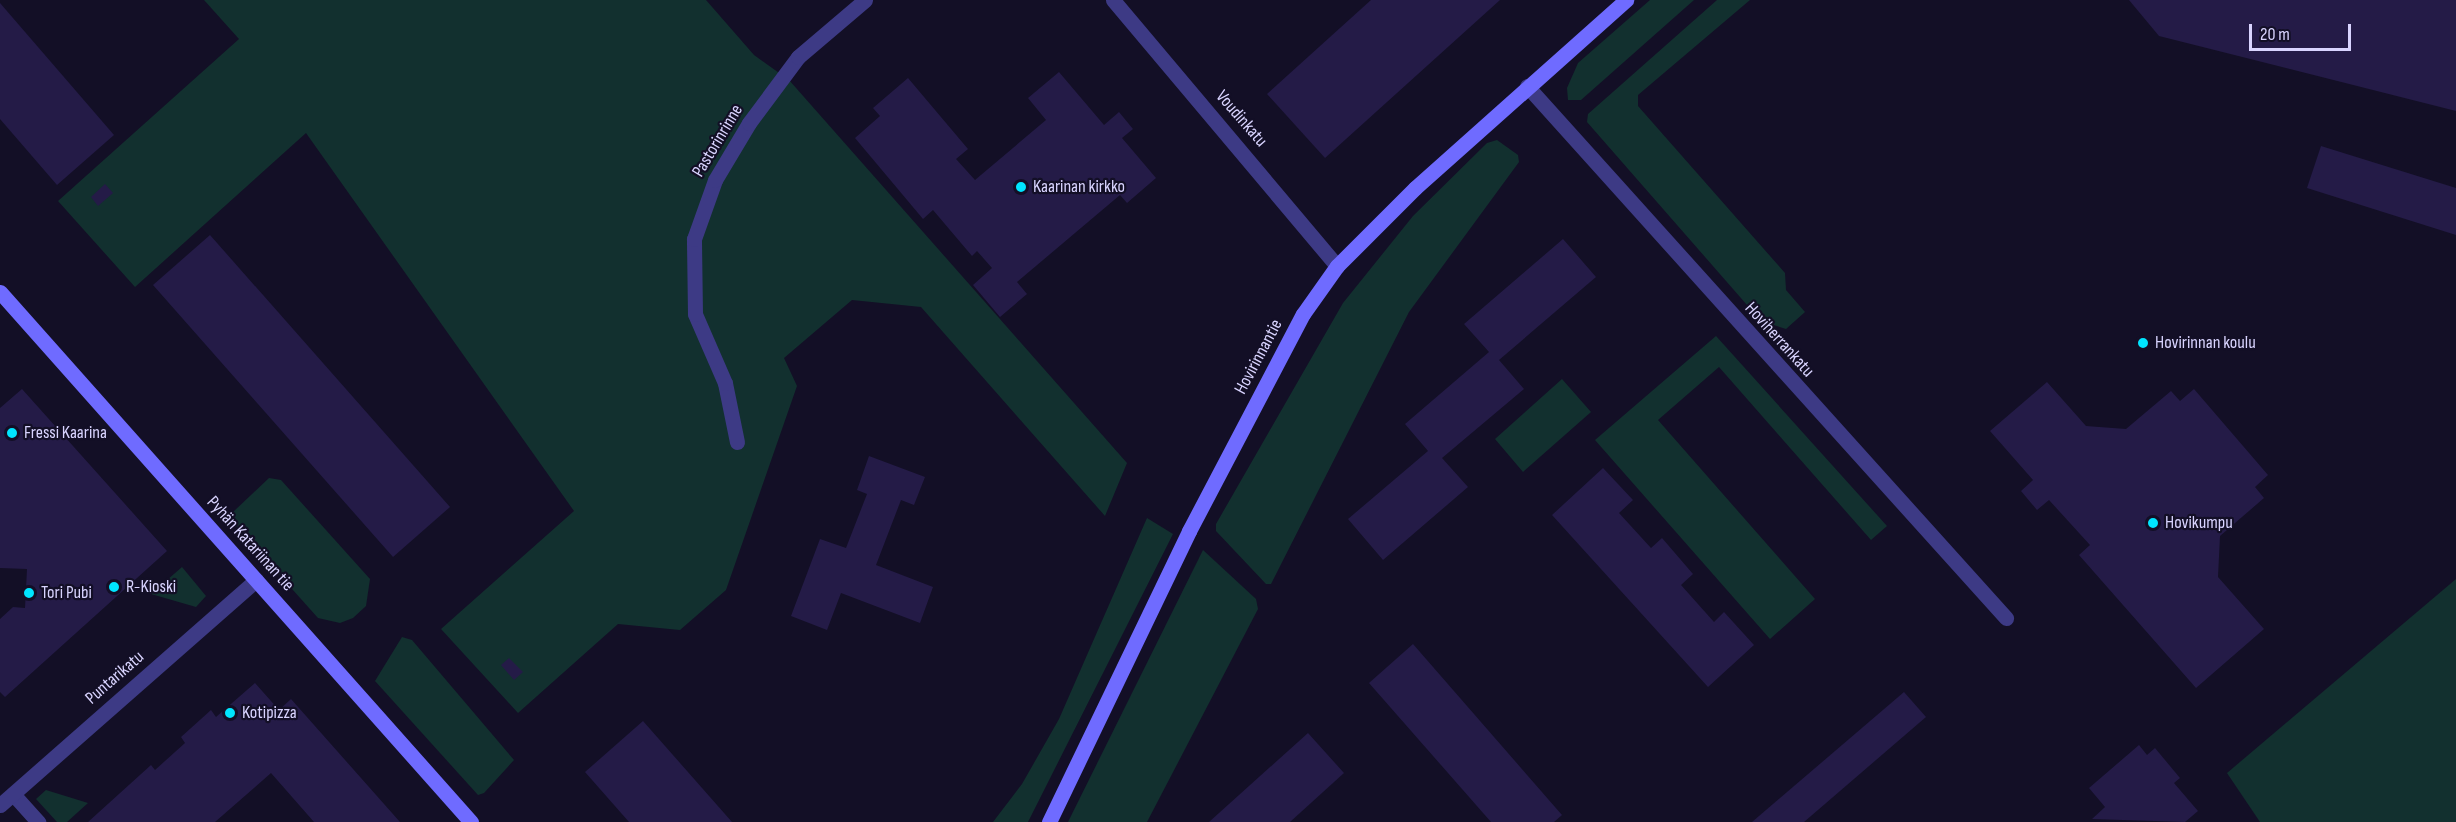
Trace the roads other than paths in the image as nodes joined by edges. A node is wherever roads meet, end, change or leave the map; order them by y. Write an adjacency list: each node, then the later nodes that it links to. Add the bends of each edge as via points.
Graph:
1 (865, 0): 7 (street, Pastorinrinne, via 798,57 749,123 714,180 694,239 695,314 725,383)
2 (1113, 0): 5 (street, Voudinkatu)
3 (1626, 0): 4 (street, Hovirinnantie)
4 (1527, 86): 5 (street, Hovirinnantie); 9 (street, Hoviherrankatu)
5 (1337, 266): 14 (street, Hovirinnantie, via 1303,314 1189,531)
6 (0, 292): 8 (street, Pyhän Katariinan tie)
7 (737, 442)
8 (256, 580): 10 (street, Puntarikatu); 13 (street, Pyhän Katariinan tie)
9 (2006, 618)
10 (13, 794): 11 (street, Puntarikatu); 12 (street)
11 (0, 805)
12 (38, 822)
13 (471, 822)
14 (1049, 822)

